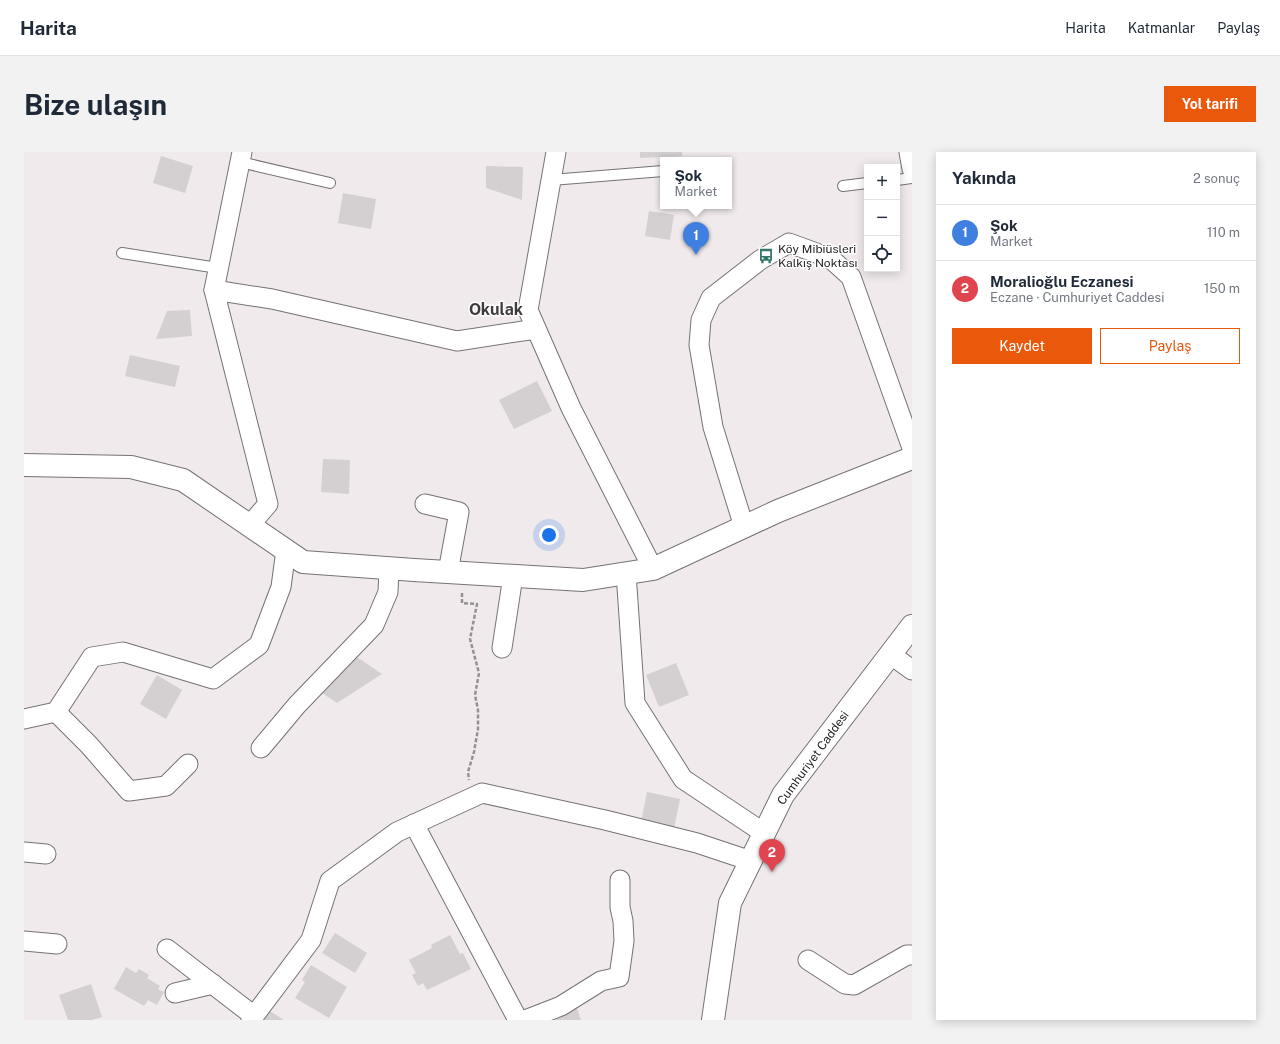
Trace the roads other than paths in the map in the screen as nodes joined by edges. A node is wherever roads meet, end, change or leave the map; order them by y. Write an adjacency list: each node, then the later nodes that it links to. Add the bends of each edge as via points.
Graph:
1 (556, 152): 7 (street)
2 (909, 152): 4 (street)
3 (241, 157): 9 (lane); 13 (street)
4 (912, 169)
5 (660, 171): 7 (lane)
6 (912, 178): 8 (lane)
7 (552, 180): 15 (street, via 528,310)
8 (900, 180)
9 (330, 183)
10 (864, 183): 11 (lane)
11 (843, 186)
12 (122, 253): 13 (lane)
13 (218, 268): 14 (street)
14 (214, 290): 15 (street, via 272,299 456,341); 20 (street, via 268,504)
15 (536, 329): 24 (street, via 571,408)
16 (912, 448): 21 (street, via 851,277 830,258 789,243 760,260 712,298 701,320 699,345 713,426)
17 (912, 458): 21 (street)
18 (24, 465): 20 (street, via 131,467 183,480)
19 (425, 504): 25 (street, via 459,512)
20 (249, 526): 22 (street)
21 (744, 527): 24 (street)
22 (286, 550): 23 (street, via 303,562); 32 (street, via 281,587 259,645 213,679 123,652 92,657)
23 (389, 568): 25 (street); 34 (street, via 388,592 374,625 297,705)
24 (654, 569): 26 (street)
25 (456, 572): 27 (street)
26 (626, 573): 27 (street, via 583,580); 37 (street, via 635,703 683,779)
27 (513, 576): 29 (street)
28 (912, 626): 30 (street, Cumhuriyet Caddesi)
29 (502, 648)
30 (890, 654): 31 (street); 37 (street, Cumhuriyet Caddesi, via 782,795)
31 (912, 670)
32 (56, 712): 33 (street); 35 (street, via 129,791 166,786)
33 (24, 719)
34 (261, 748)
35 (188, 764)
36 (414, 824): 40 (street, via 482,793 697,843); 49 (street, via 397,832 330,881 312,940); 50 (street)
37 (764, 833): 40 (street, Cumhuriyet Caddesi)
38 (24, 852): 39 (street)
39 (46, 854)
40 (751, 861): 52 (street, Cumhuriyet Caddesi, via 730,903)
41 (620, 880): 51 (street, via 624,941 619,977 601,981 562,1006)
42 (24, 941): 43 (street)
43 (57, 944)
44 (167, 949): 47 (street)
45 (912, 955): 46 (street, via 907,955 854,985 845,984)
46 (808, 960)
47 (212, 984): 48 (street); 49 (street)
48 (175, 993)
49 (252, 1018)
50 (518, 1020)
51 (525, 1020)
52 (713, 1020)

